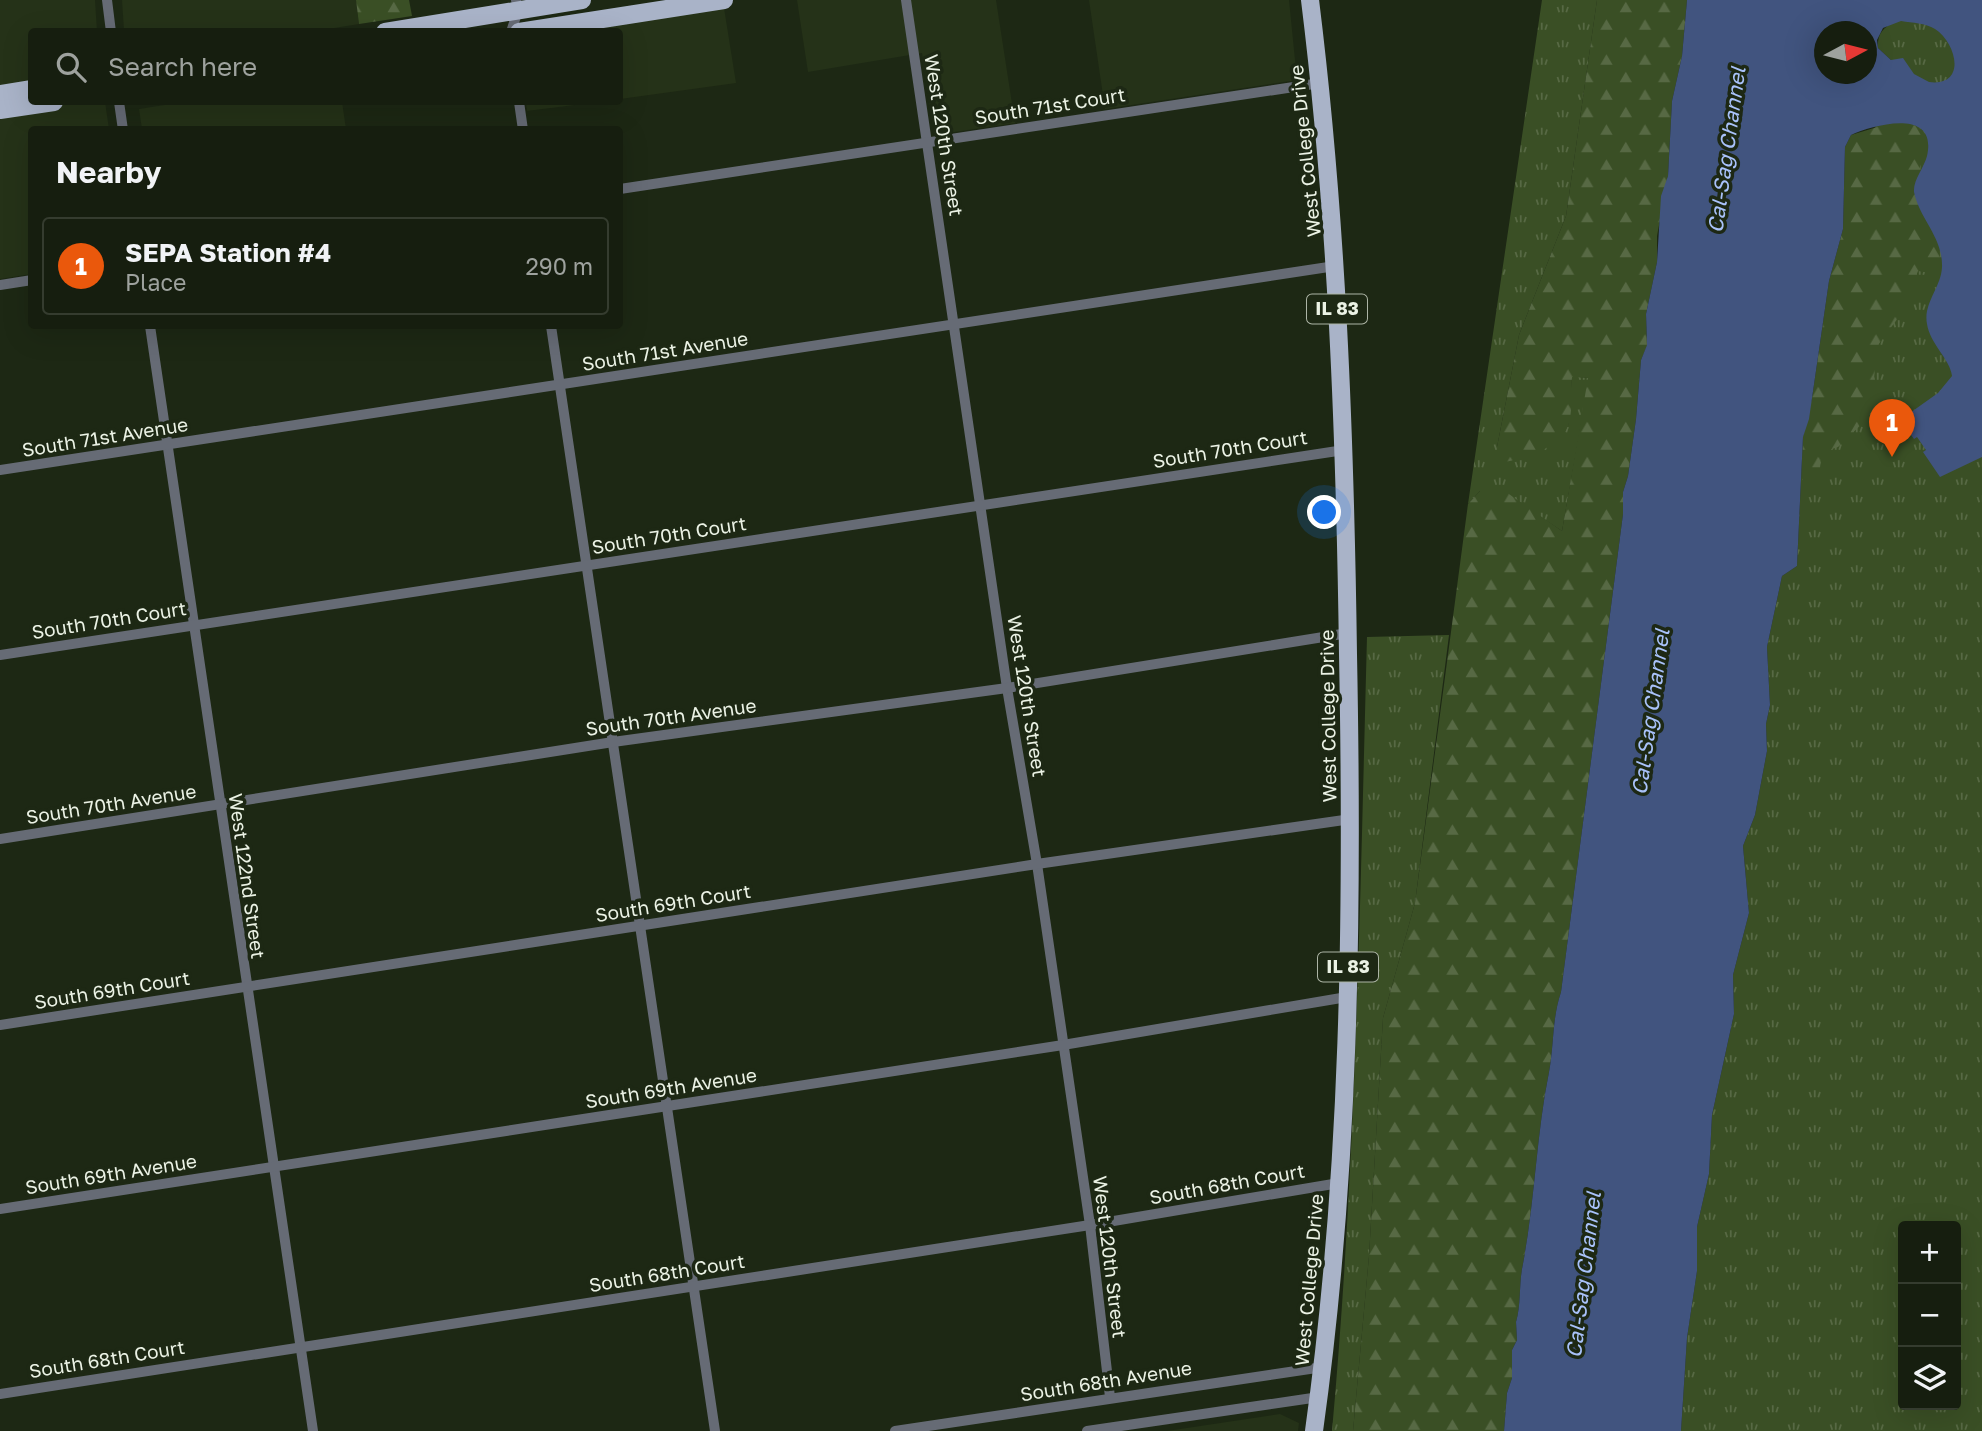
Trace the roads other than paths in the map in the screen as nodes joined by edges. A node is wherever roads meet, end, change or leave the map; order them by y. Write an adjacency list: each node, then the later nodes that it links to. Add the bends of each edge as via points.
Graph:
1 (107, 0): 7 (street)
2 (582, 0): 6 (main road)
3 (724, 0): 10 (main road)
4 (906, 0): 20 (street, West 120th Street)
5 (1310, 0): 11 (main road, West College Drive / IL 83)
6 (517, 5): 8 (main road); 9 (street)
7 (110, 28)
8 (405, 28)
9 (511, 28)
10 (545, 28)
11 (1320, 83): 20 (street, South 71st Court); 22 (main road, West College Drive / IL 83)
12 (28, 90): 13 (main road)
13 (0, 94)
14 (34, 105): 17 (main road)
15 (119, 105): 18 (street)
16 (519, 105): 19 (street)
17 (0, 110)
18 (122, 126)
19 (522, 126)
20 (927, 142): 21 (street, South 71st Court); 25 (street, West 120th Street)
21 (623, 189)
22 (1335, 266): 25 (street, South 71st Avenue); 30 (main road, West College Drive / IL 83)
23 (28, 281): 24 (street)
24 (0, 285)
25 (956, 323): 28 (street, South 71st Avenue); 32 (street, West 120th Street)
26 (150, 329): 29 (street, West 122nd Street)
27 (551, 329): 28 (street)
28 (559, 385): 29 (street, South 71st Avenue); 33 (street)
29 (166, 445): 31 (street, South 71st Avenue); 34 (street, West 122nd Street)
30 (1344, 450): 32 (street, South 70th Court); 35 (main road, West College Drive / IL 83)
31 (0, 470)
32 (980, 506): 33 (street, South 70th Court); 37 (street, West 120th Street)
33 (586, 566): 34 (street, South 70th Court); 38 (street)
34 (192, 625): 36 (street, South 70th Court); 39 (street, West 122nd Street)
35 (1348, 634): 37 (street, South 70th Avenue); 40 (main road, West College Drive / IL 83)
36 (0, 655)
37 (1007, 688): 38 (street, South 70th Avenue); 42 (street, West 120th Street)
38 (612, 742): 39 (street, South 70th Avenue); 43 (street)
39 (220, 805): 41 (street, South 70th Avenue); 44 (street, West 122nd Street)
40 (1351, 819): 42 (street, South 69th Court); 45 (main road, West College Drive / IL 83)
41 (0, 839)
42 (1037, 864): 43 (street, South 69th Court); 47 (street, West 120th Street)
43 (640, 925): 44 (street, South 69th Court); 48 (street)
44 (245, 987): 46 (street, South 69th Court); 49 (street, West 122nd Street)
45 (1347, 997): 47 (street, South 69th Avenue); 50 (main road, West College Drive / IL 83)
46 (0, 1025)
47 (1063, 1045): 48 (street, South 69th Avenue); 52 (street, West 120th Street)
48 (667, 1106): 49 (street, South 69th Avenue); 53 (street)
49 (272, 1167): 51 (street, South 69th Avenue); 54 (street, West 122nd Street)
50 (1339, 1183): 52 (street, South 68th Court); 55 (main road, West College Drive / IL 83)
51 (0, 1209)
52 (1090, 1225): 53 (street, South 68th Court); 57 (street, West 120th Street)
53 (694, 1286): 54 (street, South 68th Court); 60 (street)
54 (299, 1348): 56 (street, South 68th Court); 59 (street, West 122nd Street)
55 (1323, 1367): 57 (street, South 68th Avenue); 58 (main road, West College Drive / IL 83)
56 (0, 1394)
57 (1110, 1397): 61 (street, South 68th Avenue)
58 (1319, 1397): 62 (street); 63 (main road, West College Drive / IL 83)
59 (313, 1431)
60 (715, 1431)
61 (897, 1431)
62 (1087, 1431)
63 (1314, 1431)

